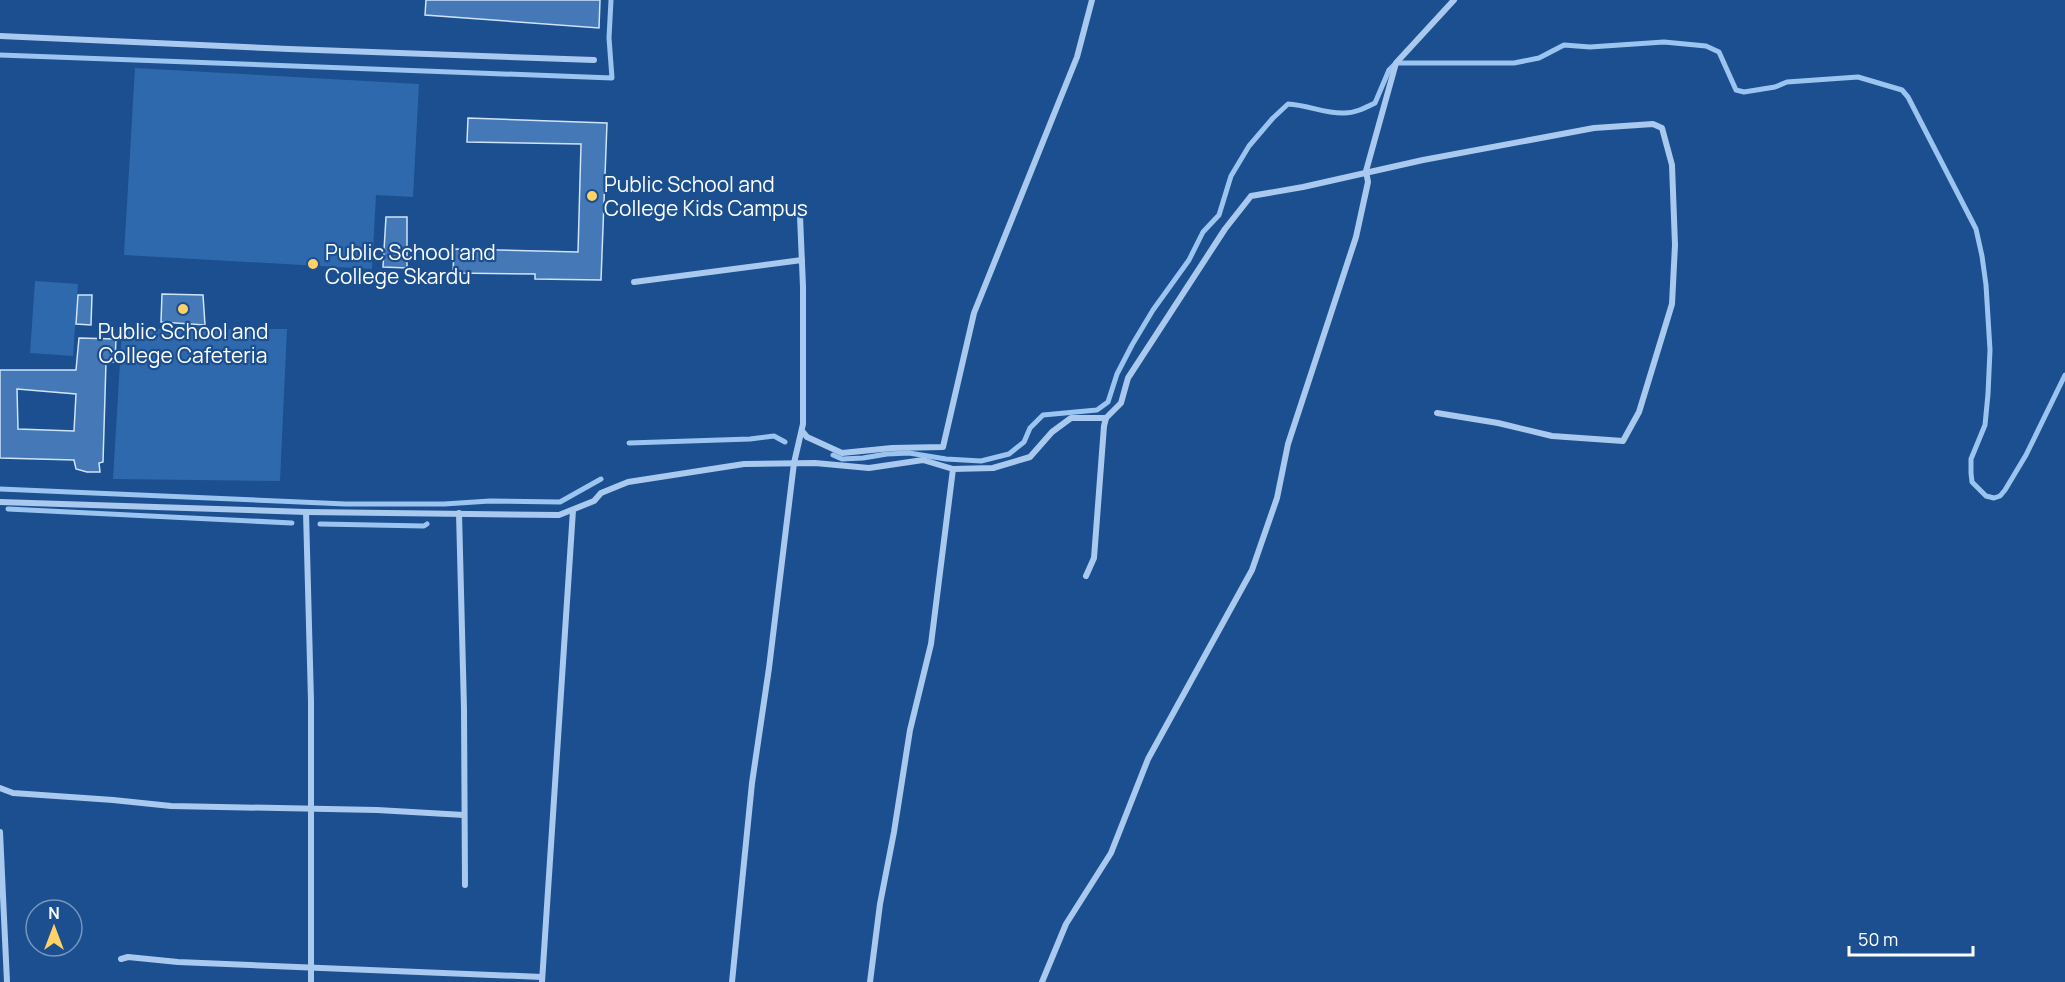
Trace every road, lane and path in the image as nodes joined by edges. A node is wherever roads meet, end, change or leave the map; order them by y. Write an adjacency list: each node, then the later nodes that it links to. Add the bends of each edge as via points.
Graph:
1 (1092, 0): 11 (street, via 1077,57 974,313 943,447 842,453 807,437)
2 (1454, 0): 5 (street, via 1396,63)
3 (0, 36): 4 (street)
4 (594, 60)
5 (1366, 171): 9 (street, via 1594,128 1653,124 1662,128 1672,165 1672,304 1639,412 1623,441 1552,436); 10 (street, via 1251,196 1152,339 1128,378 1121,403); 31 (street, via 1368,182 1356,237 1288,444 1277,498 1252,570 1148,759 1111,853 1066,924)
6 (800, 216): 7 (street)
7 (802, 260): 8 (street); 11 (street)
8 (634, 282)
9 (1437, 413)
10 (1106, 418): 13 (street, via 1071,418 1030,457 993,468); 18 (street, via 1094,558)
11 (802, 430): 12 (street)
12 (794, 463): 13 (street, via 869,468 923,460); 15 (street, via 744,464 628,482); 29 (street, via 752,783)
13 (953, 470): 30 (street, via 931,644 910,730)
14 (0, 502): 16 (street)
15 (573, 510): 17 (street, via 553,515); 26 (street)
16 (306, 512): 17 (street); 20 (street)
17 (459, 513): 21 (street)
18 (1086, 576)
19 (0, 788): 20 (street, via 13,793 171,806)
20 (312, 810): 21 (street); 25 (street)
21 (464, 815): 23 (street)
22 (0, 832): 27 (street)
23 (465, 885)
24 (121, 960): 25 (street, via 128,957)
25 (311, 966): 26 (street); 28 (street)
26 (542, 980)
27 (8, 982)
28 (311, 982)
29 (732, 982)
30 (870, 982)
31 (1042, 982)

